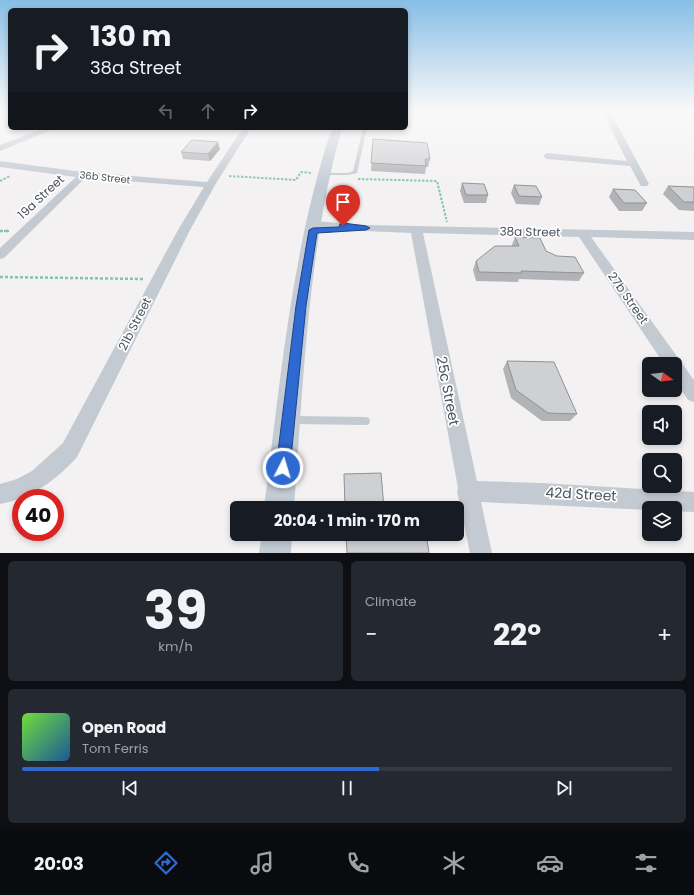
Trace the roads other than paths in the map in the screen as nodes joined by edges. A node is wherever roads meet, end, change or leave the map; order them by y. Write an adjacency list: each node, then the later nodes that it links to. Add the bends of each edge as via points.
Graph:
1 (29, 137): 6 (street)
2 (241, 137): 12 (street, 21b Street)
3 (335, 137): 10 (street)
4 (363, 137): 10 (lane, via 355,172)
5 (619, 137): 9 (street)
6 (0, 148)
7 (547, 156): 9 (street)
8 (0, 164): 11 (street, 36b Street)
9 (633, 164): 13 (street)
10 (324, 174): 14 (street)
11 (83, 175): 12 (street, 36b Street); 18 (street, 19a Street)
12 (213, 180): 25 (street, 21b Street, via 70,450 40,478 21,489)
13 (644, 184)
14 (314, 227): 15 (street, 38a Street); 22 (street, via 301,306)
15 (416, 229): 16 (street, 38a Street); 24 (street, 25c Street)
16 (582, 233): 17 (street, 38a Street); 19 (street, 27b Street)
17 (694, 236)
18 (0, 255)
19 (668, 357)
20 (682, 377): 21 (street, 27b Street)
21 (694, 394)
22 (288, 420): 23 (lane); 26 (street)
23 (366, 421)
24 (467, 491): 27 (street, 42d Street, via 542,492); 30 (street, 25c Street)
25 (0, 494)
26 (280, 501)
27 (694, 502)
28 (276, 541): 29 (street)
29 (275, 553)
30 (481, 553)

